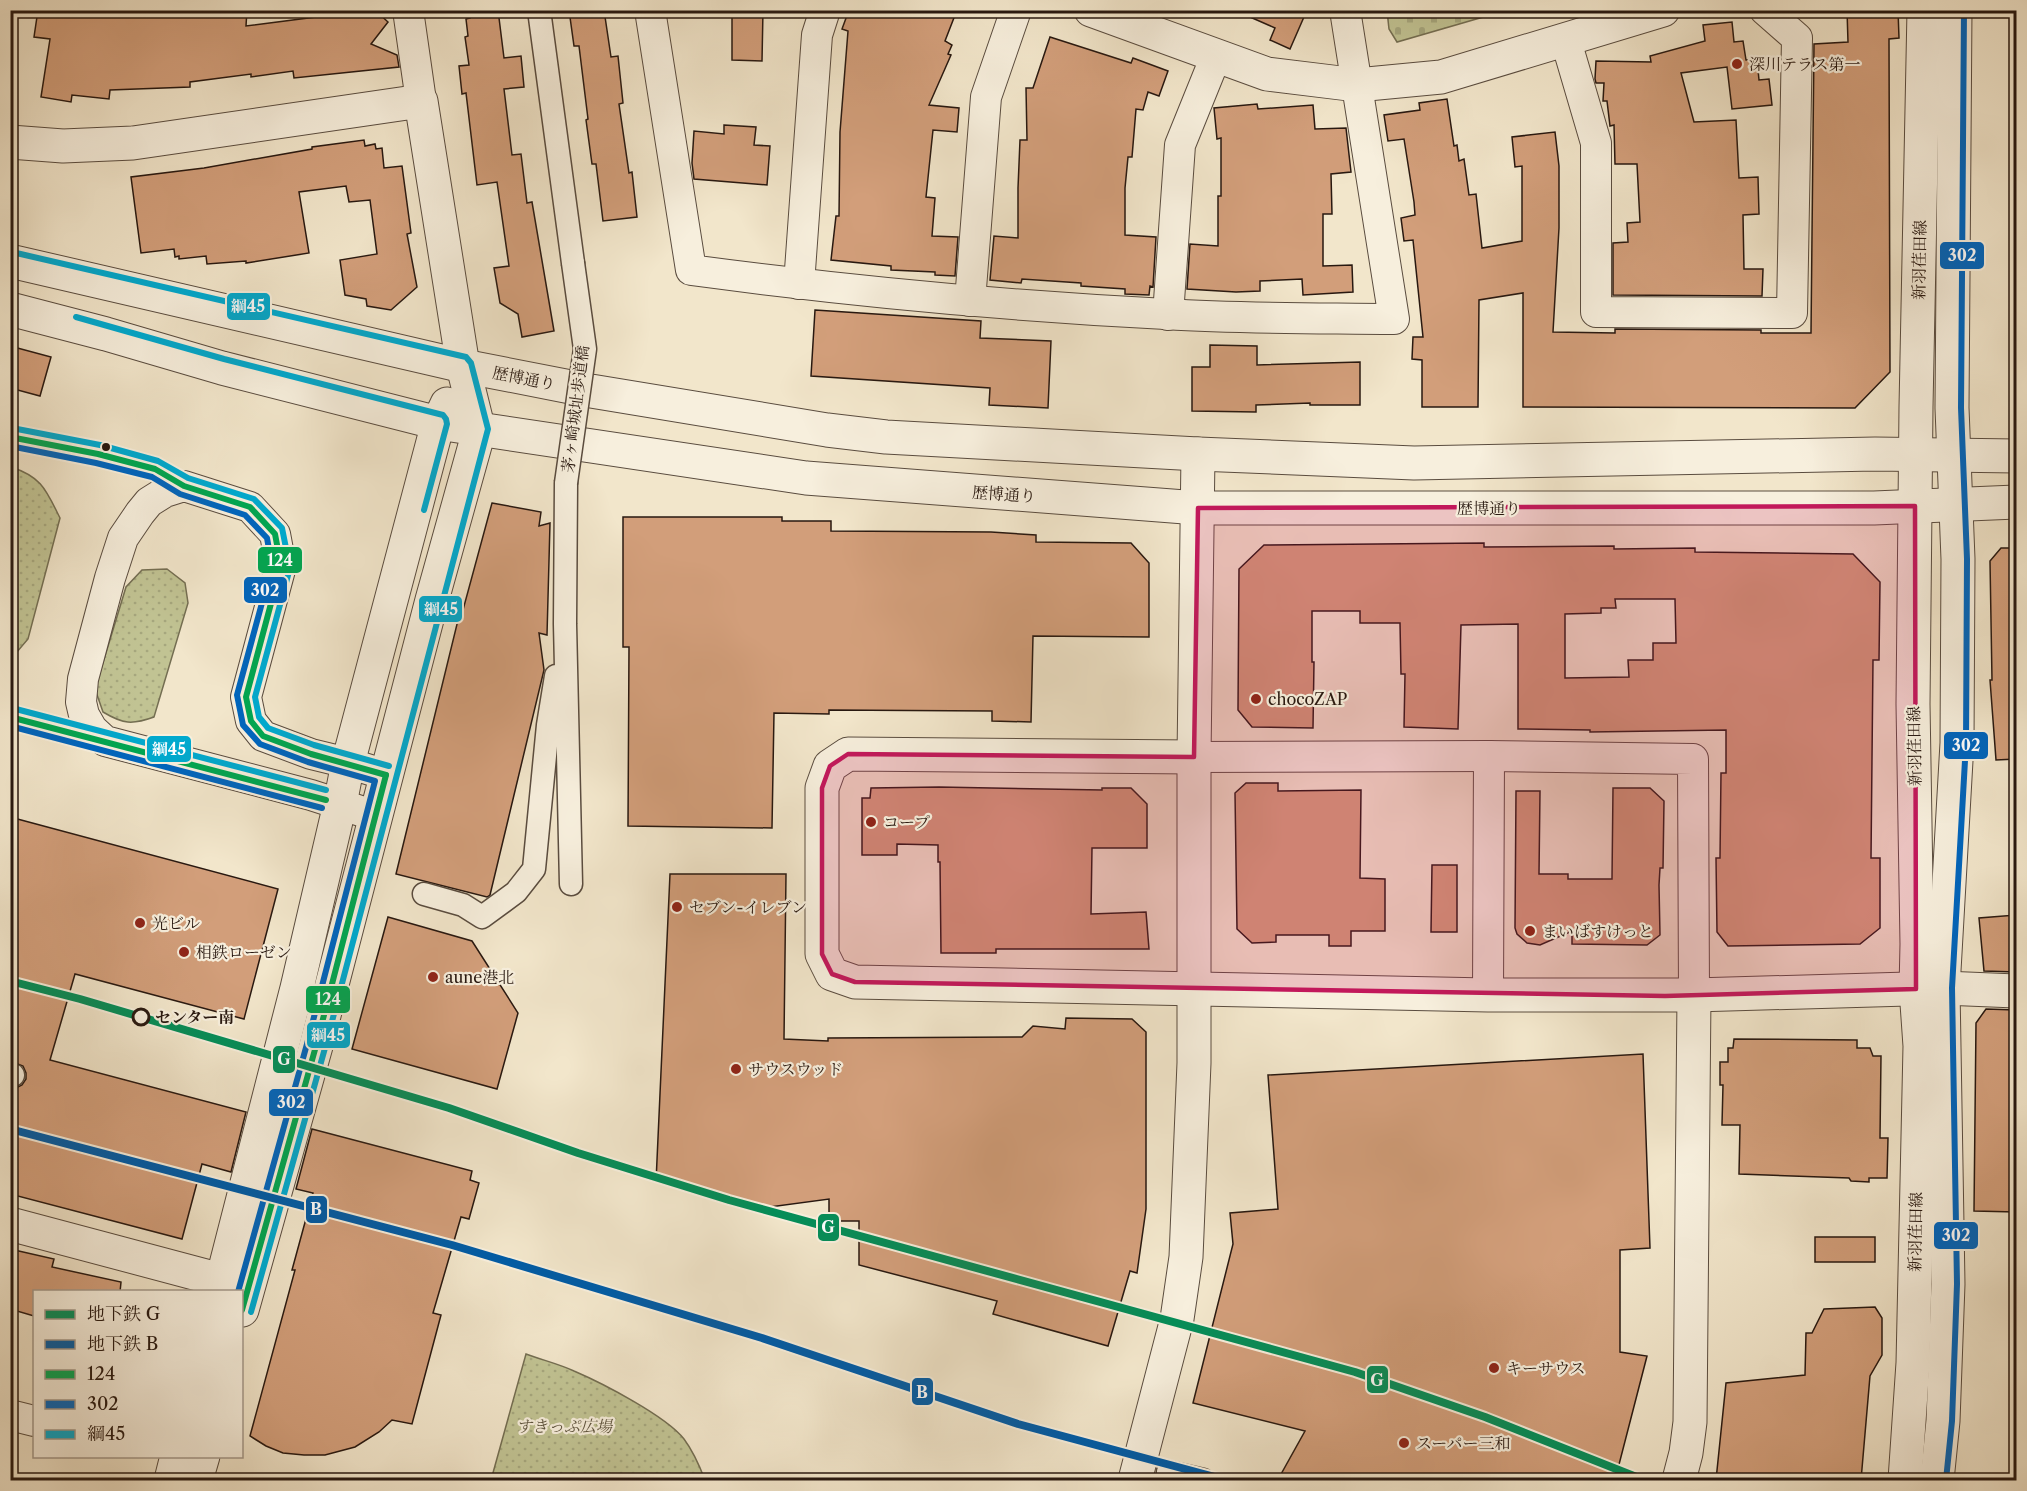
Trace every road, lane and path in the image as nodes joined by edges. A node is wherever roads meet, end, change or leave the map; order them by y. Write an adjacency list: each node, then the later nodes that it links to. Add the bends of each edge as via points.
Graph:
1 (408, 10): 15 (street)
2 (539, 10): 33 (street, 茅ヶ崎城址歩道橋, bridge, via 585,349 566,483)
3 (650, 10): 18 (street, via 691,270)
4 (825, 10): 18 (street, via 817,35)
5 (1016, 10): 19 (street, via 986,97)
6 (1091, 10): 13 (street)
7 (1345, 10): 14 (street)
8 (1663, 10): 12 (street)
9 (1765, 10): 12 (street, via 1797,38 1792,313 1596,312 1596,143)
10 (1924, 10): 26 (street, 新羽荏田線)
11 (1955, 10): 27 (street, 新羽荏田線)
12 (1566, 41): 14 (street, via 1441,77)
13 (1216, 56): 14 (street, via 1267,74); 21 (street, via 1180,145)
14 (1357, 85): 21 (street, via 1394,319)
15 (421, 101): 16 (street, via 133,143 63,146); 22 (street)
16 (10, 142)
17 (10, 261): 22 (street, 歴博通り)
18 (799, 284): 19 (street)
19 (970, 301): 21 (street)
20 (10, 309): 23 (street, 歴博通り)
21 (1168, 315)
22 (463, 366): 23 (street); 24 (street); 25 (street, 歴博通り, via 827,430)
23 (438, 423): 24 (street, 歴博通り); 36 (street)
24 (479, 430): 32 (street, 歴博通り, via 806,478); 37 (street)
25 (1198, 454): 26 (street, 歴博通り, via 1414,463); 32 (street)
26 (1916, 455): 27 (street, 歴博通り); 31 (street, 新羽荏田線)
27 (1954, 455): 28 (street, 歴博通り); 30 (street, 新羽荏田線)
28 (2016, 456)
29 (2016, 502): 30 (street, 歴博通り)
30 (1957, 504): 31 (street, 歴博通り); 42 (street, 新羽荏田線, via 1957,742)
31 (1915, 506): 32 (street, 歴博通り); 42 (street, 新羽荏田線, via 1917,944)
32 (1198, 508): 35 (street)
33 (565, 624): 40 (street); 41 (street, via 548,725 534,869 516,892 482,917 463,905)
34 (1489, 756): 35 (street); 45 (street); 46 (street, via 1693,759)
35 (1194, 757): 43 (street); 43 (street, via 848,754 830,766 822,788 822,954 831,974 855,982)
36 (348, 763): 37 (street); 38 (street); 38 (street, via 263,736 251,721 246,697 281,566 275,534 250,507 184,486 149,502 123,538 84,679 81,702 92,729 105,741)
37 (386, 775): 39 (street)
38 (340, 804): 39 (street); 49 (street)
39 (376, 816): 50 (street, via 316,1046)
40 (571, 884)
41 (424, 894)
42 (1930, 988): 44 (street); 46 (street); 57 (street, 新羽荏田線, via 1920,1046 1913,1351); 58 (street, 新羽荏田線, via 1948,1284 1943,1421)
43 (1193, 990): 45 (street); 54 (street, via 1186,1257 1177,1319)
44 (2016, 991)
45 (1488, 995): 46 (street)
46 (1694, 995): 56 (street, via 1689,1422)
47 (10, 1224): 48 (street)
48 (225, 1290)
49 (232, 1290)
50 (233, 1290)
51 (10, 1415): 52 (street)
52 (33, 1421)
53 (1168, 1472): 55 (street)
54 (1135, 1480)
55 (1203, 1480)
56 (1679, 1480)
57 (1905, 1480)
58 (1936, 1480)

